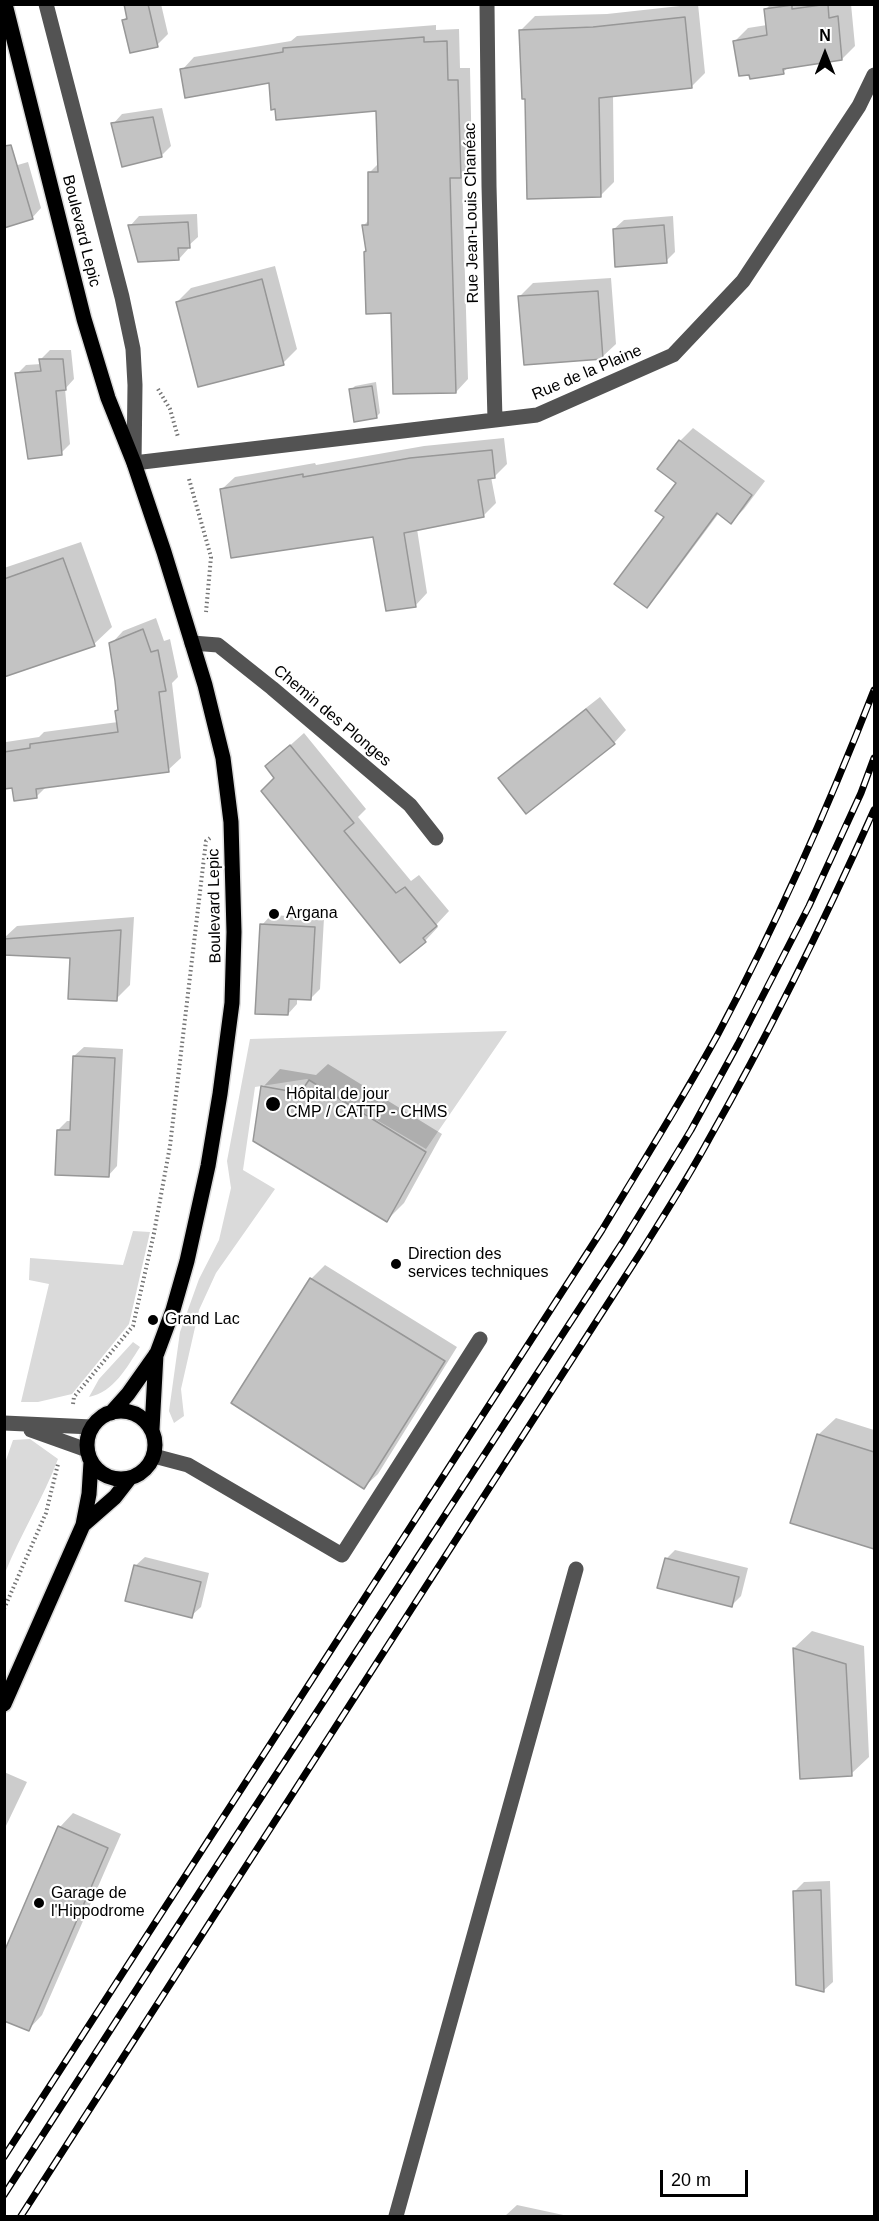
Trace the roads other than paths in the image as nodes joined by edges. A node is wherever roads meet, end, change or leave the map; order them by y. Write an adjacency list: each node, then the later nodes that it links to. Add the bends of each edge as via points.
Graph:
1 (5, 4): 6 (main road, Boulevard Lepic, via 84,319 108,398)
2 (46, 4): 6 (street, Boulevard Lepic, via 133,349)
3 (487, 4): 5 (street, Rue Jean-Louis Chanéac)
4 (874, 75): 5 (street, Rue de la Plaine, via 859,106 743,281 673,355 537,415)
5 (495, 420): 6 (street, Rue de la Plaine)
6 (134, 463): 7 (main road, Boulevard Lepic)
7 (192, 643): 8 (street, Chemin des Plonges, via 218,645 272,688 410,805); 10 (main road, Boulevard Lepic, via 223,758 231,822 234,968 208,1166 187,1261)
8 (436, 838)
9 (480, 1339): 16 (street, via 342,1555 188,1465)
10 (156, 1353): 11 (main road, Boulevard Lepic); 14 (main road, Boulevard Lepic)
11 (111, 1413): 13 (main road); 14 (main road, via 134,1414)
12 (10, 1424): 13 (street); 15 (street, via 64,1442)
13 (92, 1427): 15 (main road, via 88,1434)
14 (152, 1429): 16 (main road, via 157,1446)
15 (89, 1456): 17 (main road, via 107,1477); 18 (main road, via 89,1494)
16 (154, 1456): 17 (main road, via 149,1466)
17 (129, 1479): 18 (main road, via 115,1497)
18 (83, 1524): 20 (main road)
19 (576, 1569): 21 (street)
20 (4, 1704)
21 (396, 2217)

